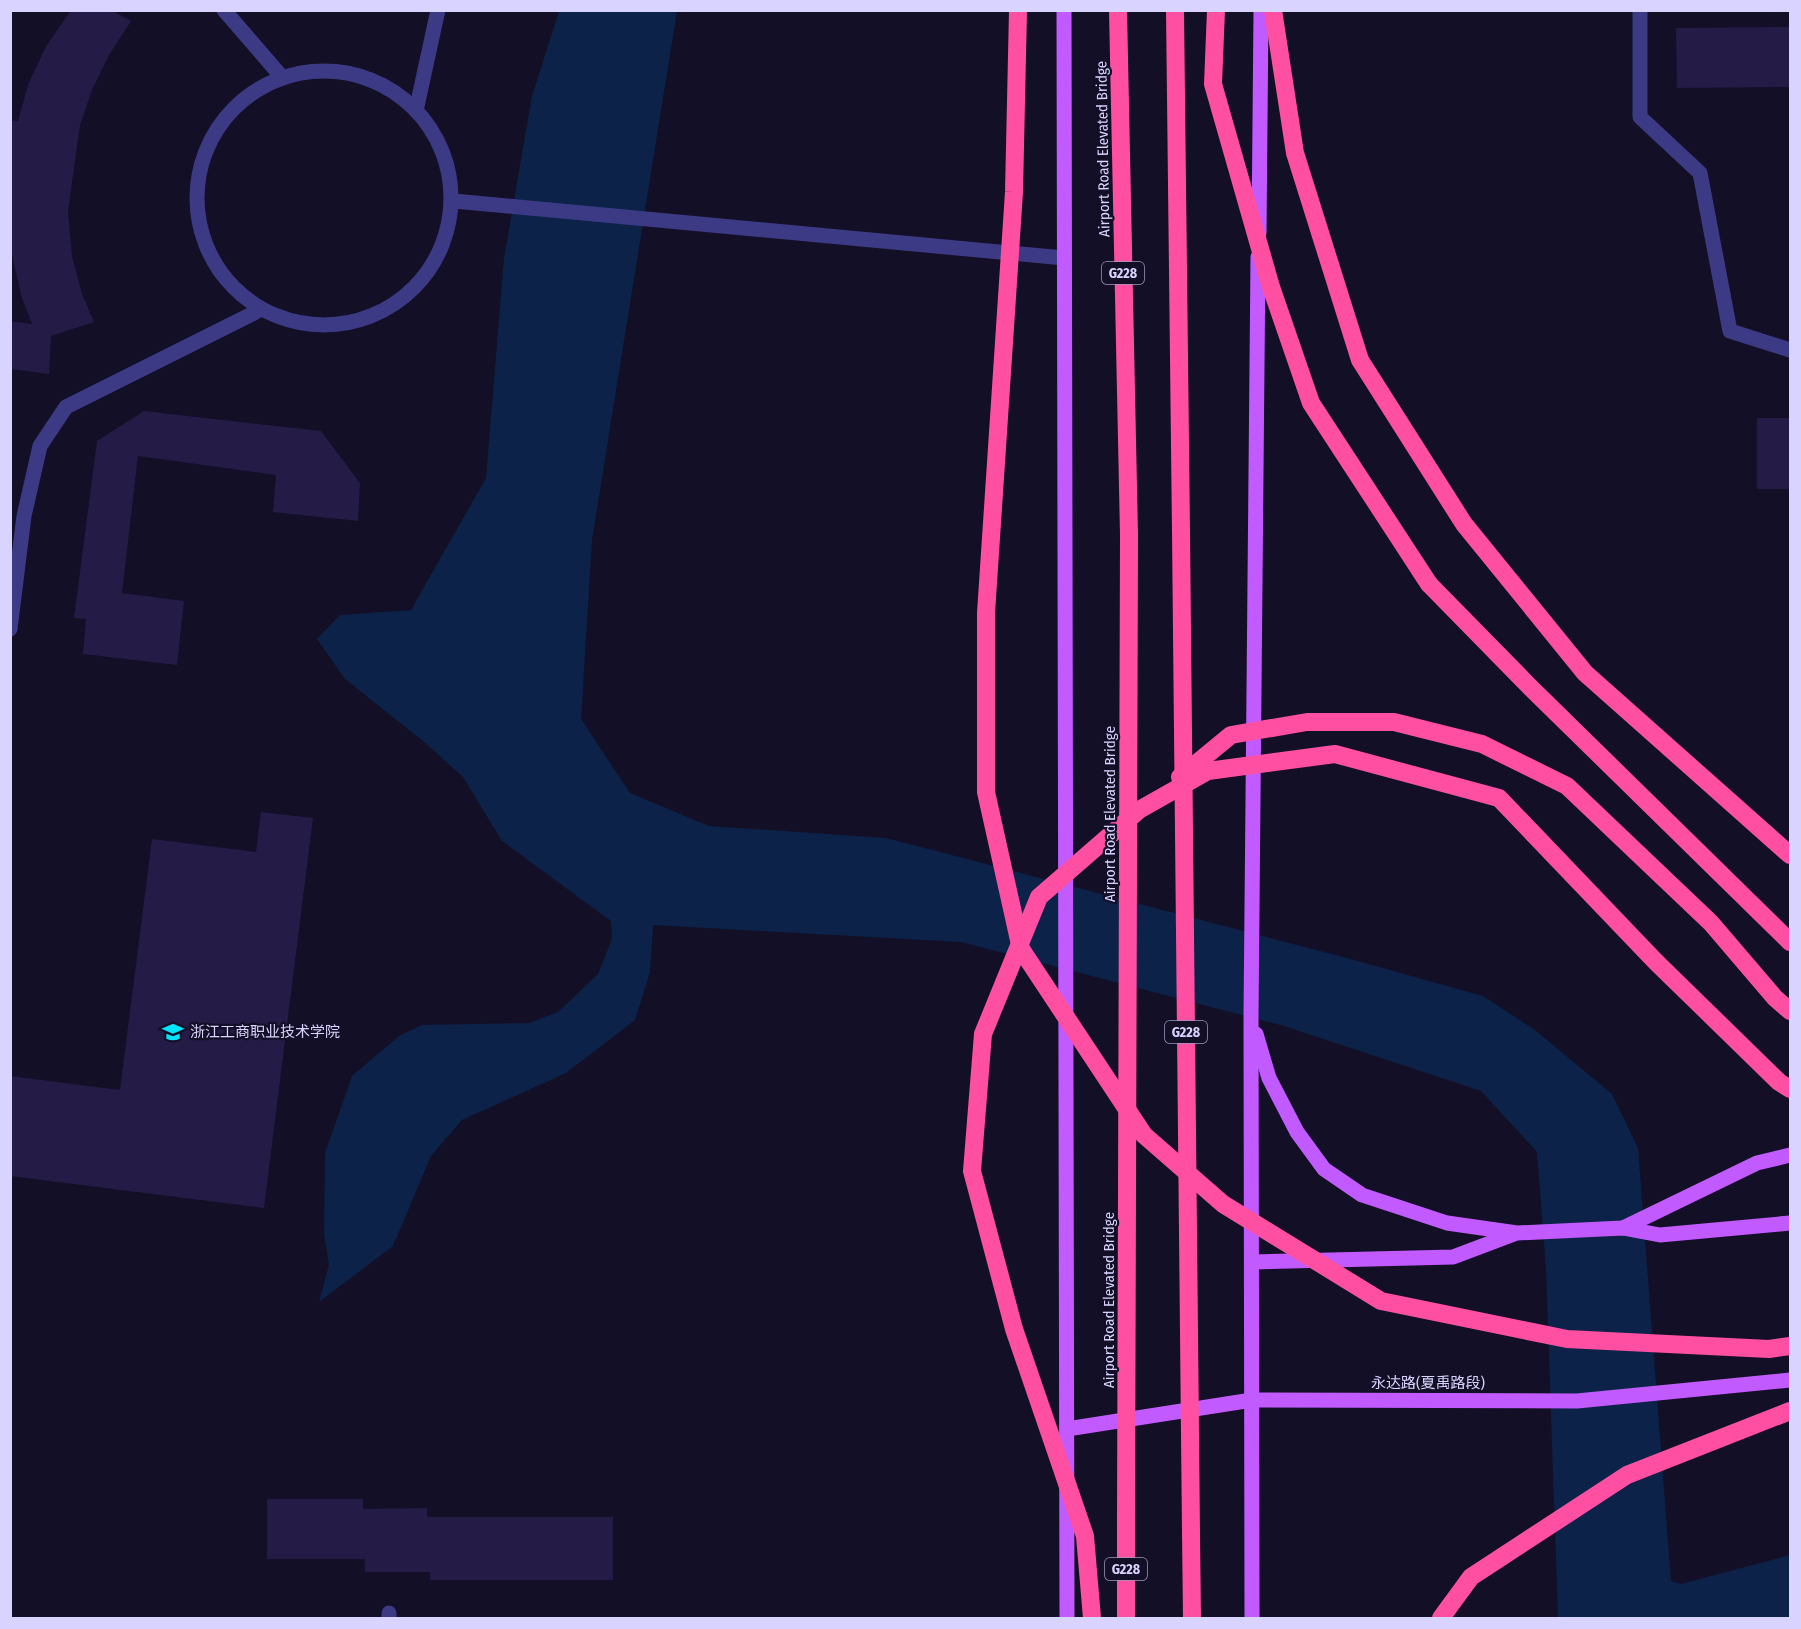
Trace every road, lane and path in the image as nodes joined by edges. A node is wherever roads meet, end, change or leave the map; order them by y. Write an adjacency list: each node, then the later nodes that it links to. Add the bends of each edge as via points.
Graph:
1 (224, 10): 11 (lane)
2 (438, 10): 12 (lane)
3 (1018, 10): 30 (highway, bridge, via 1014,192 986,613 986,792 1021,949 1144,1135 1222,1204 1381,1301 1567,1339 1770,1349)
4 (1064, 10): 14 (main road)
5 (1118, 10): 37 (highway, Airport Road Elevated Bridge / G228, bridge, via 1129,535)
6 (1175, 10): 38 (highway, G228, bridge)
7 (1216, 10): 21 (highway, bridge, via 1213,84 1271,287 1311,403 1429,584)
8 (1261, 10): 23 (main road)
9 (1273, 10): 20 (highway, via 1295,153 1360,360 1464,524 1586,673)
10 (1640, 10): 16 (lane, via 1640,117 1700,173 1730,331)
11 (281, 76): 12 (lane, via 343,70 400,93); 13 (lane, via 229,110 199,164 198,226 216,263 226,281 276,318 337,327 396,306 438,260)
12 (416, 111): 13 (lane, via 441,140)
13 (454, 201): 14 (lane)
14 (1064, 258): 34 (main road)
15 (256, 312): 17 (lane, via 66,407 40,446)
16 (1791, 350)
17 (17, 515): 18 (lane)
18 (10, 629)
19 (1139, 810): 22 (highway, bridge, via 1231,735 1307,722 1394,722 1482,744 1567,786 1711,923 1775,998); 24 (highway, bridge, via 1208,771 1335,754 1499,798 1656,962 1779,1082); 36 (highway, bridge, via 1039,897 983,1034 972,1171 1014,1329 1085,1536)
20 (1791, 855)
21 (1791, 942)
22 (1791, 1011)
23 (1251, 1017): 28 (main road, via 1269,1078 1297,1132 1324,1169 1362,1195 1447,1223); 29 (main road)
24 (1791, 1089)
25 (1791, 1155): 27 (main road, via 1757,1163)
26 (1791, 1223): 27 (main road, via 1660,1235)
27 (1623, 1228): 28 (main road)
28 (1517, 1233): 29 (main road, via 1453,1257)
29 (1252, 1262): 32 (main road)
30 (1791, 1346)
31 (1791, 1380): 32 (main road, 永达路(夏禹路段), via 1577,1401)
32 (1252, 1400): 34 (main road, 永达路(夏禹路段)); 39 (main road)
33 (1791, 1411): 40 (highway, via 1627,1475 1471,1577)
34 (1067, 1429): 35 (main road)
35 (1067, 1618)
36 (1092, 1618)
37 (1126, 1618)
38 (1192, 1618)
39 (1252, 1618)
40 (1441, 1618)

